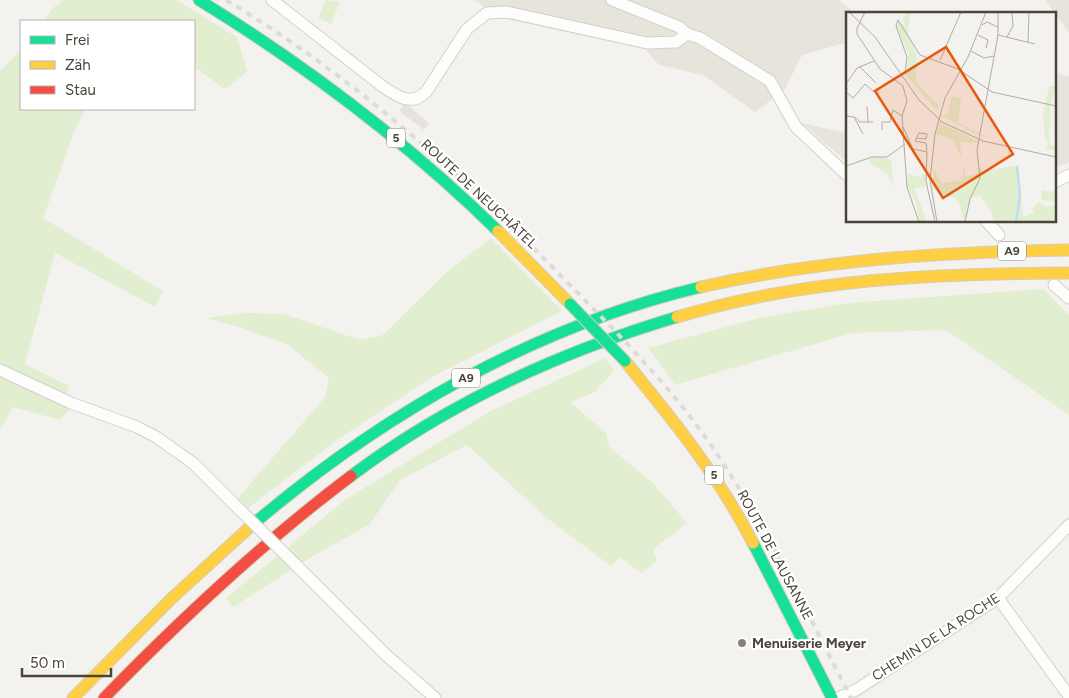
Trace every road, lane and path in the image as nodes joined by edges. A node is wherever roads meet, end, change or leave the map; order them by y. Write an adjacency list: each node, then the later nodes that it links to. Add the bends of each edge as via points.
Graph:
1 (199, 0): 14 (main road, ROUTE DE NEUCHÂTEL / 5, bridge, via 285,55 390,133 477,210)
2 (272, 0): 4 (street, via 382,86 401,98 413,100 426,92 467,29 487,12 507,12 647,43 676,42)
3 (612, 0): 4 (street, via 679,27)
4 (687, 34): 5 (street, via 700,38 770,81 796,127)
5 (846, 174)
6 (1069, 175): 7 (street)
7 (1056, 182)
8 (987, 222): 9 (street)
9 (999, 235)
10 (1069, 250): 19 (main road, A9, via 922,254 790,268 675,294 550,338 490,365 432,397 374,432 318,472 206,566)
11 (1069, 272): 20 (main road, A9, via 890,278 795,290 683,315 621,334 552,361 443,416 332,489 221,583)
12 (1054, 285): 13 (street)
13 (1069, 298)
14 (625, 361): 22 (main road, ROUTE DE LAUSANNE / 5, via 686,435 734,507)
15 (0, 370): 21 (street, bridge, via 71,403 138,427 193,463 385,654)
16 (1069, 525): 17 (street, CHEMIN DE LA ROCHE)
17 (998, 598): 18 (street); 23 (street, CHEMIN DE LA ROCHE, via 856,690)
18 (1069, 696)
19 (73, 698)
20 (104, 698)
21 (435, 698)
22 (832, 698)
23 (838, 698)

